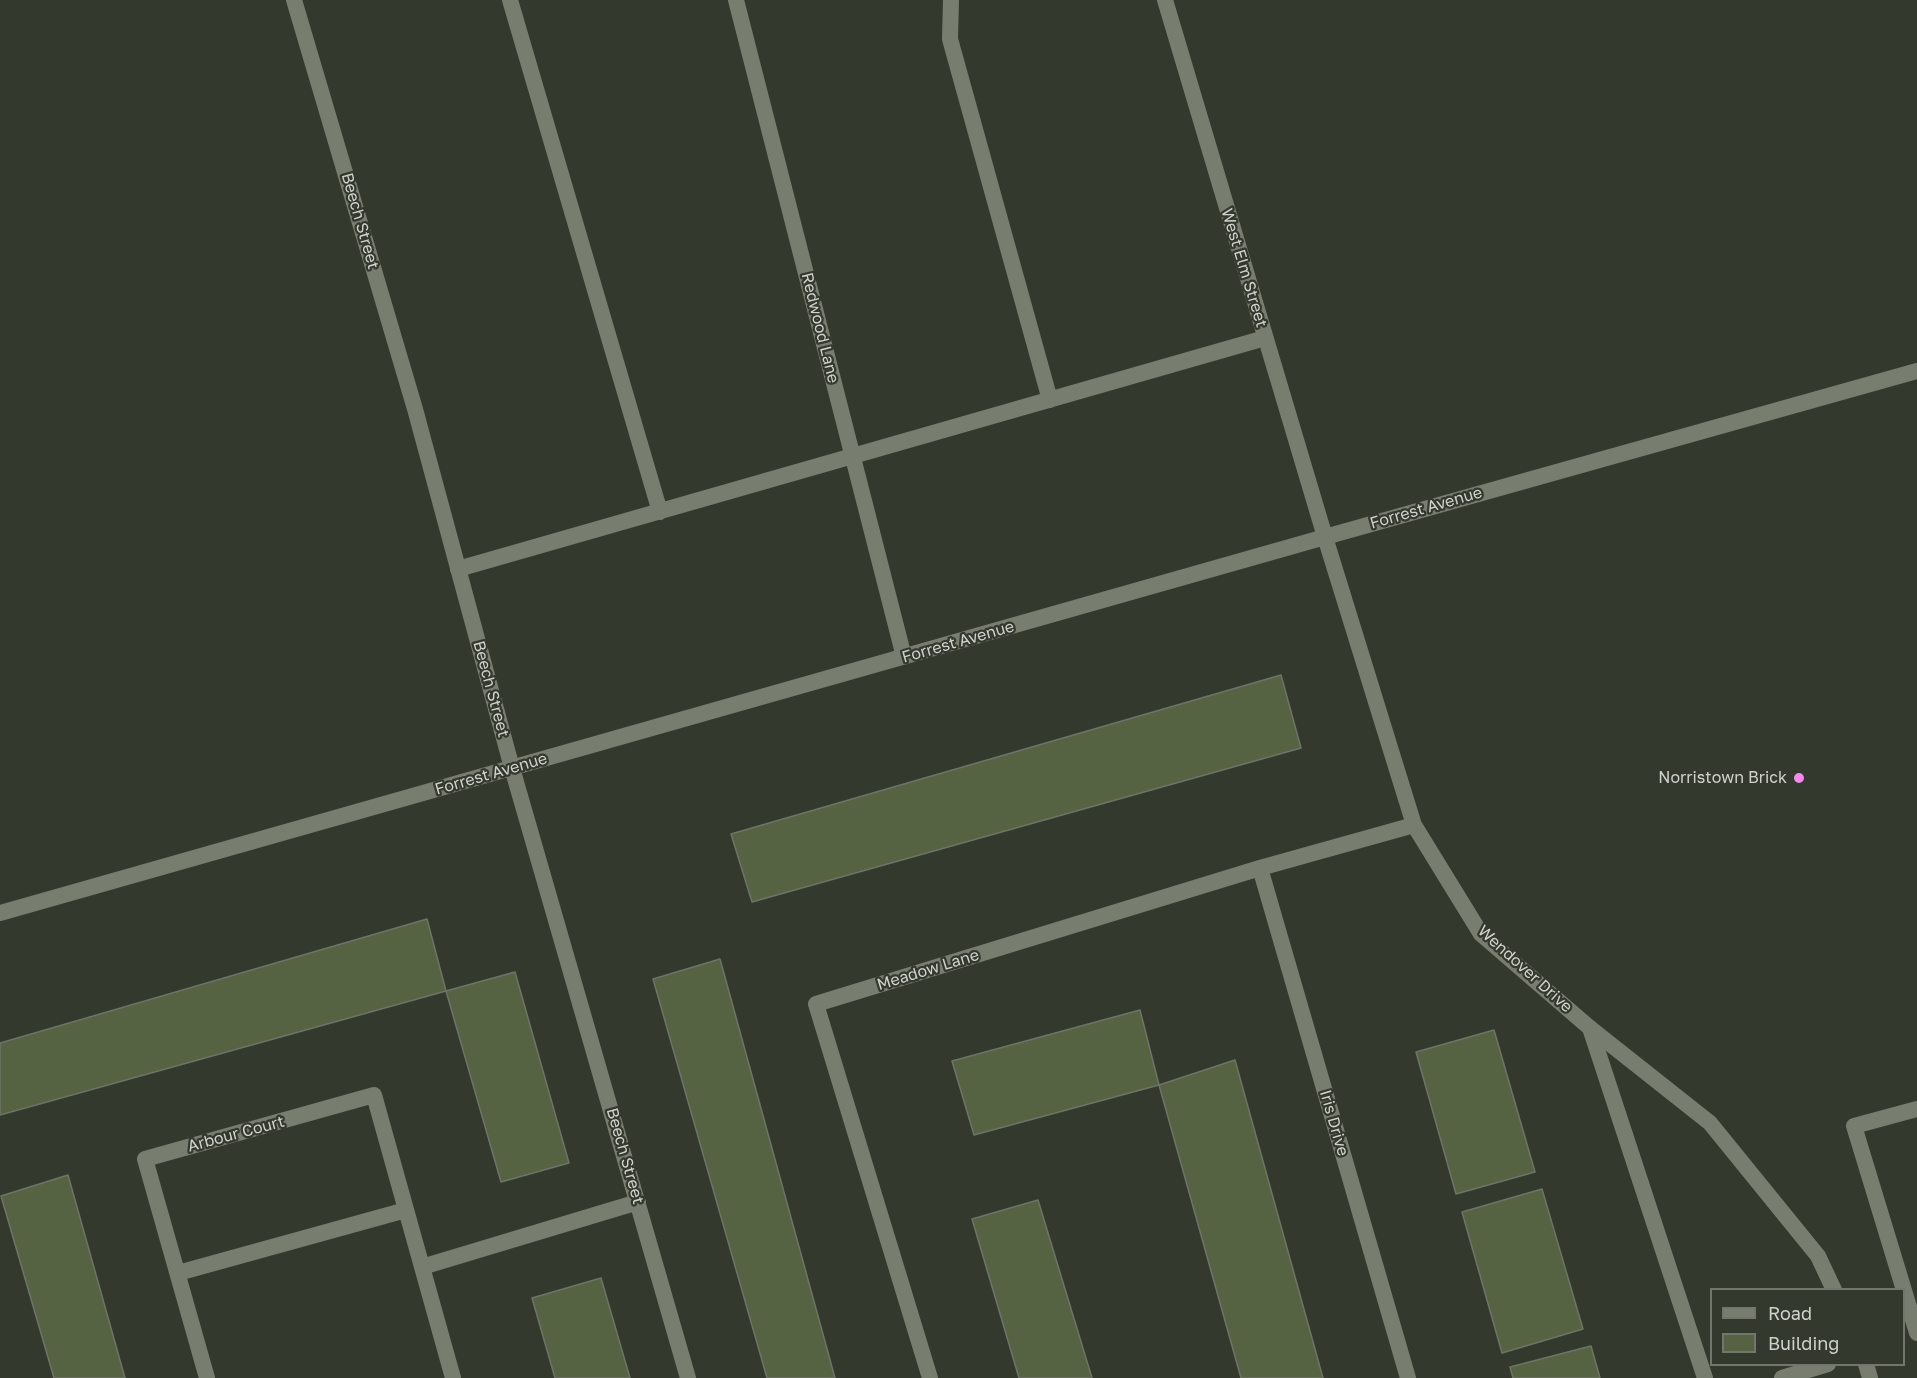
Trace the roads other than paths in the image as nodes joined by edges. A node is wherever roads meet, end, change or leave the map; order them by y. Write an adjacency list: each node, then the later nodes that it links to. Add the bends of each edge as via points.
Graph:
1 (294, 0): 12 (street, Beech Street)
2 (510, 0): 10 (street)
3 (736, 0): 9 (street, Redwood Lane)
4 (951, 0): 8 (street, via 950,39)
5 (1165, 0): 6 (street, West Elm Street)
6 (1265, 338): 8 (street); 11 (street, West Elm Street)
7 (1917, 371): 11 (street, Forrest Avenue)
8 (1050, 400): 9 (street)
9 (853, 457): 10 (street); 13 (street, Redwood Lane)
10 (660, 512): 12 (street)
11 (1325, 537): 13 (street, Forrest Avenue); 15 (street, Wendover Drive)
12 (458, 569): 14 (street, Beech Street)
13 (904, 657): 14 (street, Forrest Avenue)
14 (512, 768): 17 (street, Forrest Avenue); 20 (street, Beech Street)
15 (1414, 825): 16 (street, Meadow Lane); 18 (street, Wendover Drive, via 1480,934)
16 (1260, 868): 32 (street, Meadow Lane, via 816,1004); 33 (street, Iris Drive)
17 (0, 913)
18 (1590, 1028): 24 (street, Wendover Drive, via 1710,1123 1818,1256); 34 (street)
19 (1917, 1109): 25 (street, via 1854,1126)
20 (638, 1202): 22 (street); 31 (street, Beech Street)
21 (406, 1210): 22 (street, Arbour Court); 23 (street); 23 (street, Arbour Court, via 374,1095 145,1159)
22 (422, 1267): 30 (street, Arbour Court)
23 (178, 1273): 29 (street, Arbour Court)
24 (1833, 1288)
25 (1903, 1288)
26 (1905, 1294): 27 (street)
27 (1917, 1334)
28 (1824, 1366): 35 (street)
29 (207, 1378)
30 (453, 1378)
31 (688, 1378)
32 (930, 1378)
33 (1408, 1378)
34 (1704, 1378)
35 (1782, 1378)

